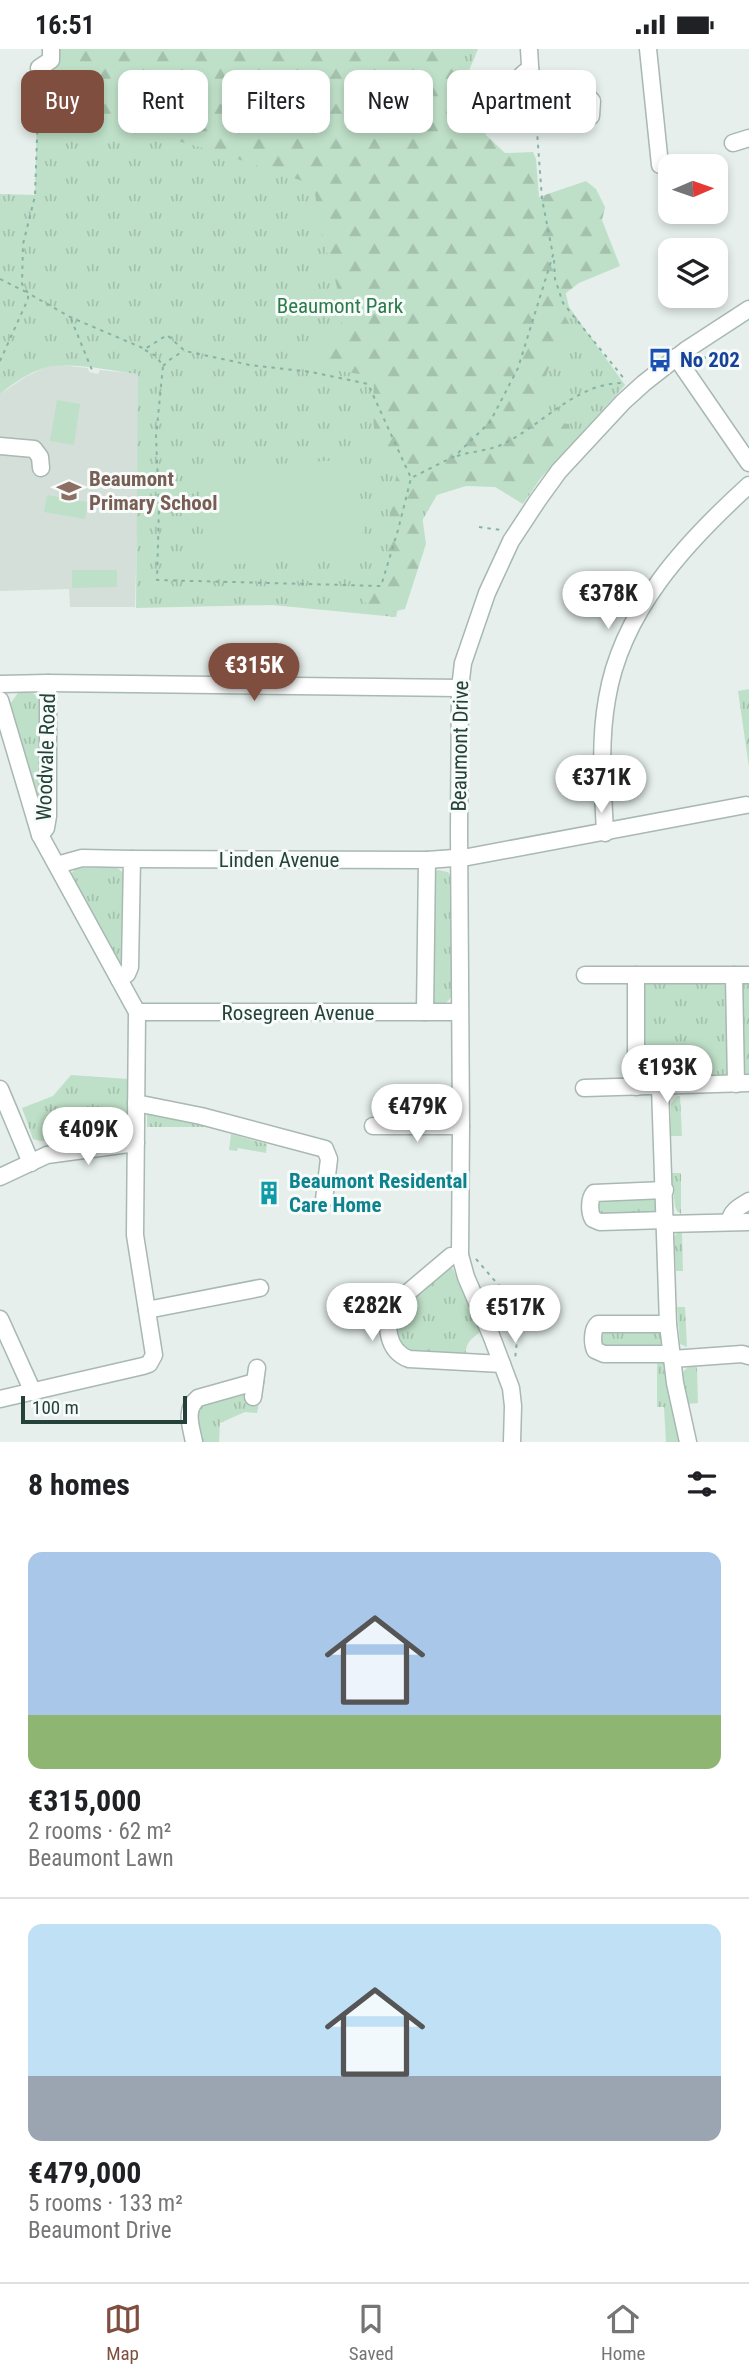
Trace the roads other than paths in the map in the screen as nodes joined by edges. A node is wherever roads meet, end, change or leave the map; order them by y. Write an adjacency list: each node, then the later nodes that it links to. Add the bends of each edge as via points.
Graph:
1 (51, 49): 4 (street, via 51,60)
2 (529, 49): 5 (street)
3 (648, 49): 8 (street)
4 (39, 68)
5 (528, 70)
6 (749, 138): 7 (street)
7 (733, 143)
8 (659, 154)
9 (749, 309): 10 (street, Beaumont Drive)
10 (677, 357): 12 (street); 17 (street, Beaumont Drive, via 626,399 559,471 511,541 465,655)
11 (0, 446): 13 (street, via 34,449)
12 (749, 463)
13 (41, 468)
14 (749, 485): 20 (street, via 672,565 625,639 605,713)
15 (0, 684): 16 (street, Woodvale Road)
16 (48, 684): 17 (street); 21 (street, Woodvale Road, via 48,816)
17 (460, 688): 22 (street, Beaumont Drive)
18 (0, 700): 21 (street, Woodvale Road)
19 (746, 805): 20 (street, Linden Avenue)
20 (605, 833): 22 (street, Linden Avenue)
21 (40, 835): 25 (street, Woodvale Road)
22 (459, 857): 24 (street, Linden Avenue); 30 (street, Beaumont Drive)
23 (132, 859): 24 (street, Linden Avenue); 25 (street, via 82,858); 29 (street, via 130,967)
24 (427, 860): 32 (street)
25 (57, 865): 29 (street, Woodvale Road)
26 (585, 975): 27 (street)
27 (636, 975): 28 (street); 34 (street)
28 (741, 975): 33 (street)
29 (119, 979): 31 (street, Woodvale Road)
30 (459, 1011): 32 (street, Rosegreen Avenue); 40 (street, Beaumont Drive)
31 (137, 1012): 32 (street, Rosegreen Avenue); 38 (street, Woodvale Road)
32 (425, 1012)
33 (743, 1084): 35 (street)
34 (636, 1087): 35 (street); 36 (street)
35 (660, 1087): 44 (street)
36 (584, 1088)
37 (0, 1089): 42 (street)
38 (136, 1103): 41 (street, Woodvale Road); 45 (street, via 325,1149 329,1159)
39 (373, 1126): 40 (street)
40 (461, 1126): 50 (street, Beaumont Drive)
41 (136, 1143): 42 (street, via 61,1152); 52 (street, Woodvale Road, via 135,1235)
42 (31, 1163): 43 (street)
43 (0, 1177)
44 (665, 1190): 47 (street); 47 (street, via 594,1193 591,1216 600,1222)
45 (324, 1200)
46 (749, 1201): 48 (street, via 734,1211)
47 (666, 1222): 48 (street); 54 (street)
48 (730, 1222): 49 (street)
49 (749, 1223)
50 (467, 1256): 57 (street, Beaumont Drive, via 466,1277); 57 (street, via 451,1256 393,1305 388,1327 391,1342 409,1359)
51 (260, 1288): 52 (street)
52 (147, 1310): 59 (street, Woodvale Road, via 154,1348 149,1364)
53 (0, 1319): 59 (street)
54 (668, 1324): 56 (street); 56 (street, via 598,1324 593,1329 593,1347 604,1354)
55 (747, 1350): 56 (street)
56 (672, 1356): 63 (street)
57 (508, 1367): 62 (street, Beaumont Drive)
58 (255, 1382): 61 (street, via 198,1398 189,1412)
59 (33, 1392): 60 (street, Woodvale Road)
60 (0, 1399)
61 (194, 1442)
62 (512, 1442)
63 (688, 1442)

